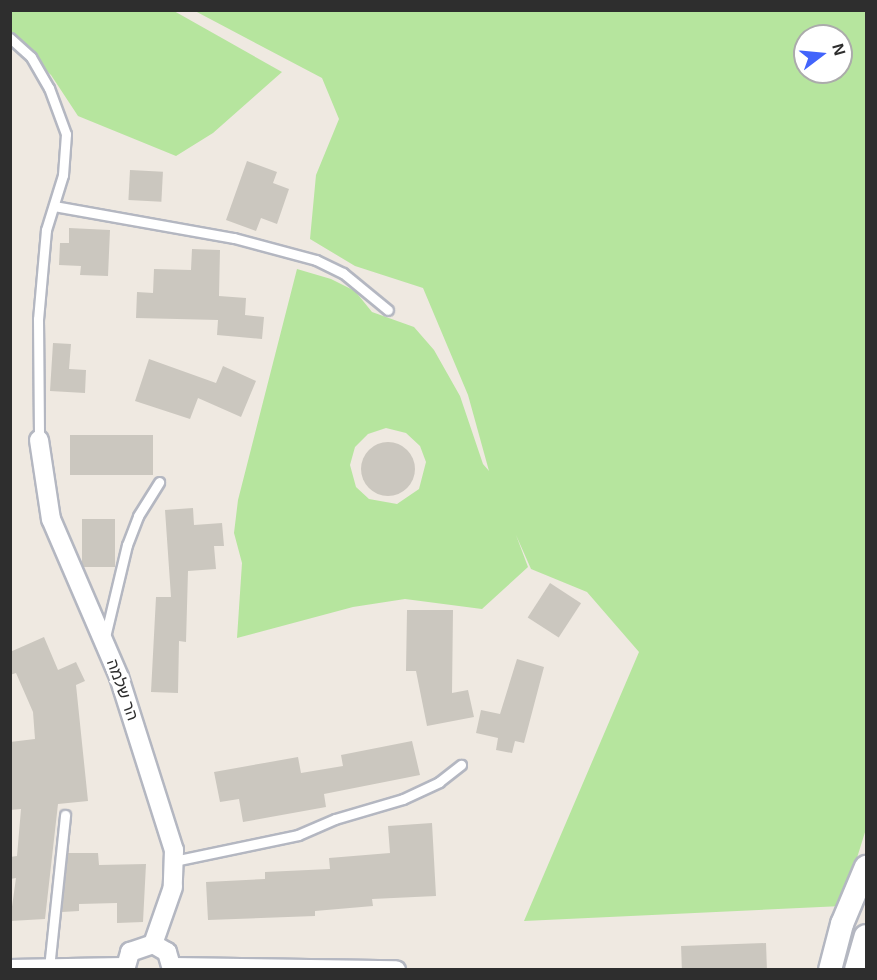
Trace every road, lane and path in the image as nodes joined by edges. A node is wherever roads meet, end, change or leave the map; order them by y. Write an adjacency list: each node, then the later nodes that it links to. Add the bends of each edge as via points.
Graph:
1 (10, 38): 2 (lane, via 32,57 49,88 66,134 63,175)
2 (54, 206): 3 (lane, via 234,238 316,260 343,273); 4 (lane, via 46,230 38,319)
3 (388, 310)
4 (39, 440): 6 (street, הר שלמה, via 51,519)
5 (159, 482): 6 (lane, via 138,516 127,545)
6 (104, 644): 9 (street, הר שלמה, via 144,753)
7 (461, 765): 9 (lane, via 439,782 403,799 335,819 298,835)
8 (64, 815): 13 (lane)
9 (174, 861): 12 (street, הר שלמה, via 173,887)
10 (867, 867): 18 (street, via 842,924)
11 (867, 936): 19 (street)
12 (153, 944): 14 (street, via 136,946); 15 (street, via 167,952)
13 (49, 968): 14 (street); 16 (street)
14 (125, 968)
15 (172, 968): 17 (street)
16 (10, 969)
17 (396, 969)
18 (830, 969)
19 (856, 969)

